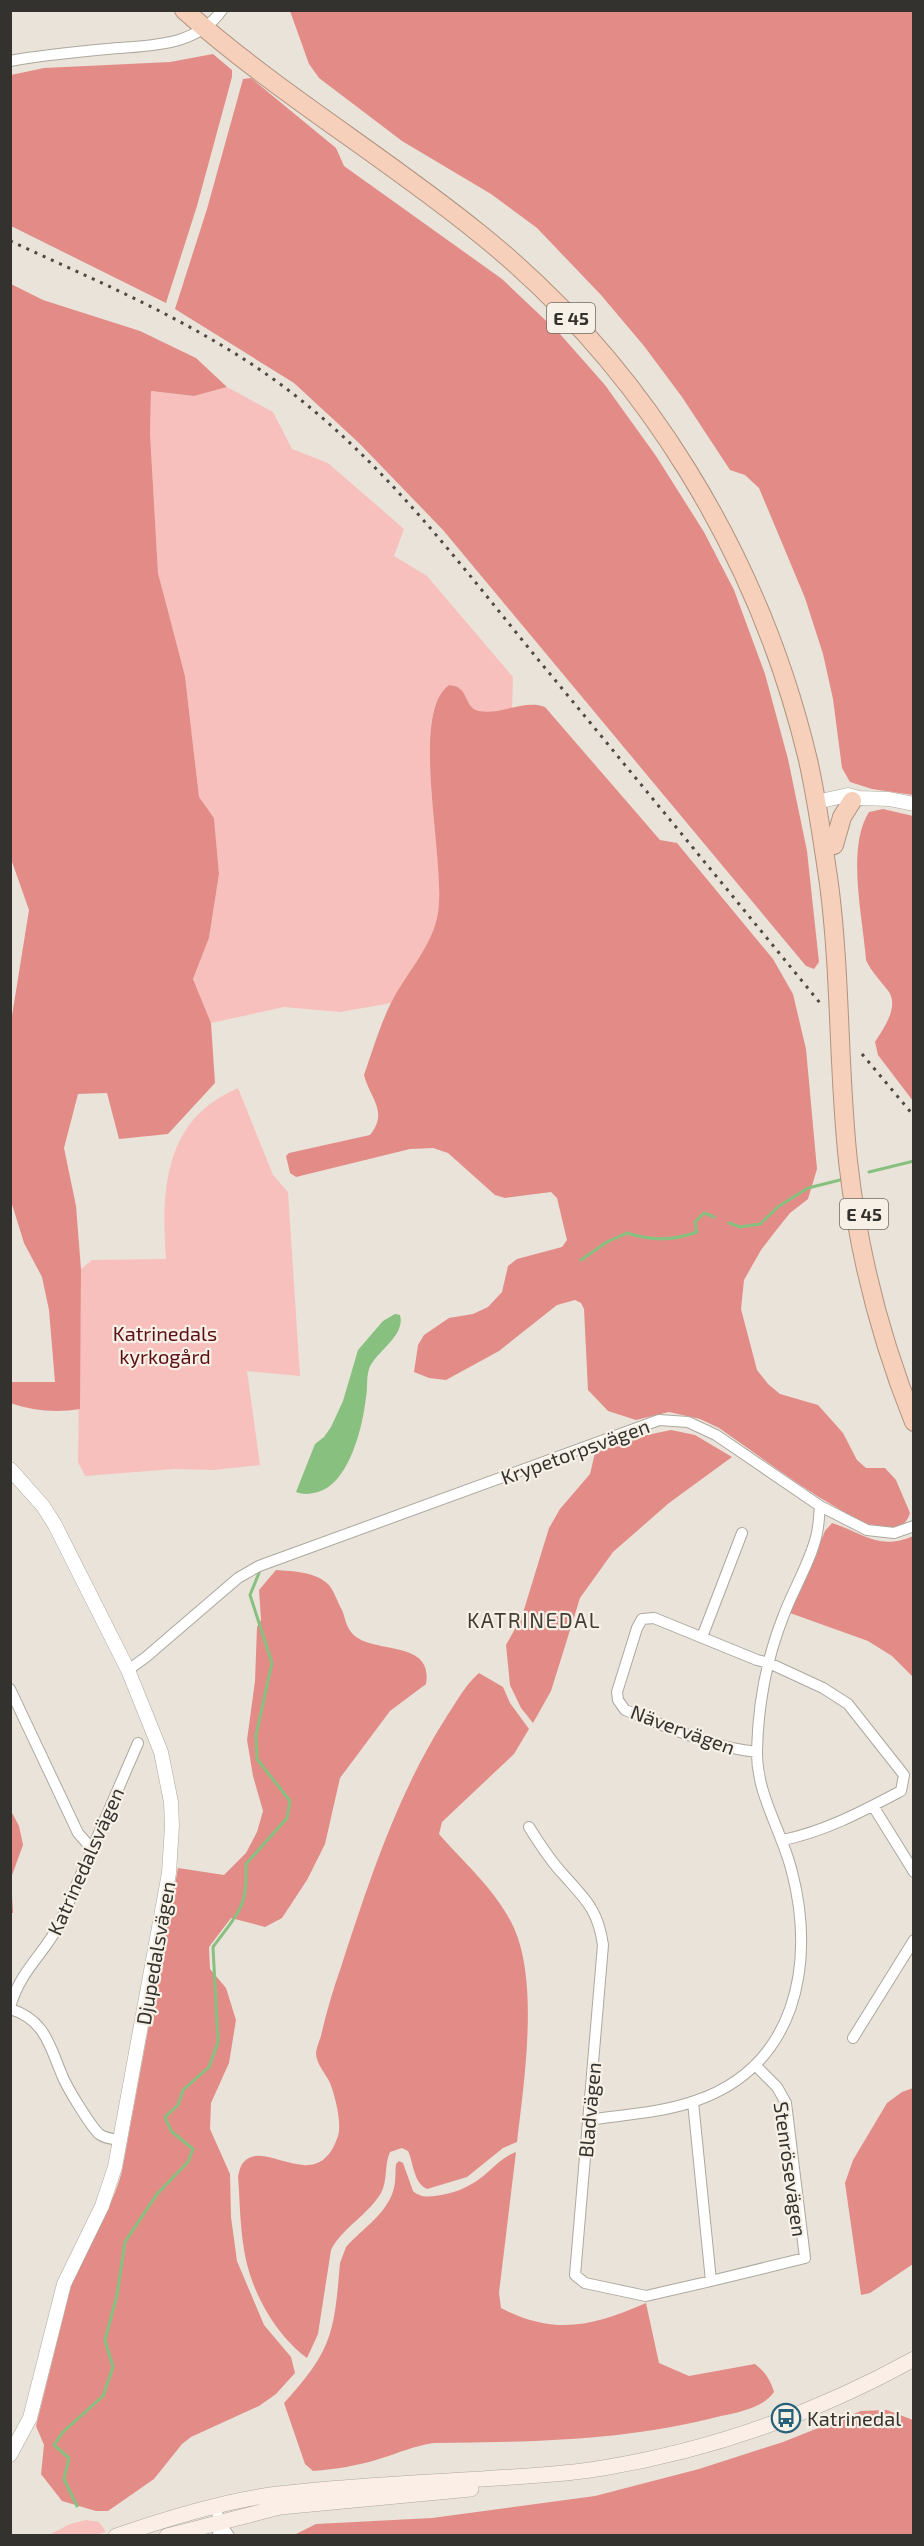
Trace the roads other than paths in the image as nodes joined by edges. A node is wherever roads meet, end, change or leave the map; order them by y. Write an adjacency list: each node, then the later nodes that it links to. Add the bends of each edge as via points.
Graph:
1 (184, 10): 2 (highway, E 45)
2 (210, 17): 3 (street, via 166,45); 5 (highway, E 45, via 518,254 582,317 644,391 704,480 753,572 796,675 819,759)
3 (10, 61)
4 (856, 800): 5 (street, via 841,795); 6 (street, via 889,799); 7 (highway, via 842,817)
5 (822, 801): 7 (highway, E 45); 9 (highway, E 45, via 850,1177 874,1303)
6 (914, 804)
7 (834, 845): 8 (highway, E 45, via 843,924 853,1117 864,1212 882,1300)
8 (914, 1398)
9 (914, 1422)
10 (10, 1469): 16 (street, Djupedalsvägen, via 38,1499 55,1525)
11 (820, 1506): 12 (street, Krypetorpsvägen, via 875,1533 894,1533); 15 (street, via 817,1535 783,1616); 16 (street, Krypetorpsvägen, via 716,1435 688,1422 659,1420 259,1566 238,1578)
12 (914, 1526)
13 (742, 1533): 14 (street)
14 (702, 1637): 15 (street, Nävervägen); 19 (street, Nävervägen, via 654,1618 642,1619 617,1692 618,1700 625,1710 709,1742)
15 (769, 1663): 19 (street); 20 (street, Nävervägen, via 824,1688 848,1704 904,1775 901,1791)
16 (128, 1670): 31 (street, Djupedalsvägen, via 161,1752 169,1785 172,1826 167,1883)
17 (10, 1689): 23 (street, via 78,1833)
18 (138, 1743): 23 (street, Katrinedalsvägen)
19 (757, 1752): 22 (street, via 765,1800)
20 (873, 1806): 22 (street, via 811,1834); 24 (street)
21 (529, 1827): 30 (street, Bladvägen, via 550,1859 588,1901 600,1926 602,1969)
22 (783, 1840): 28 (street, via 802,1916 801,1970 786,2018)
23 (92, 1849): 26 (street, Katrinedalsvägen, via 60,1923 23,1974)
24 (914, 1872)
25 (914, 1940): 27 (street)
26 (10, 2008): 31 (street, via 46,2035 68,2087 94,2127 107,2138)
27 (853, 2038)
28 (755, 2066): 29 (street, via 733,2083); 32 (street, Stenrösevägen, via 777,2087 786,2103 805,2258)
29 (693, 2102): 30 (street); 32 (street)
30 (588, 2120): 32 (street, Bladvägen, via 574,2270 577,2278 646,2296)
31 (121, 2140): 34 (street, Djupedalsvägen, via 102,2206 64,2284 30,2418)
32 (711, 2281)
33 (914, 2359): 35 (main road, via 786,2418 680,2451 571,2472 276,2494)
34 (10, 2455)
35 (218, 2521): 36 (main road); 37 (main road); 38 (street)
36 (116, 2535)
37 (167, 2535)
38 (229, 2535)

